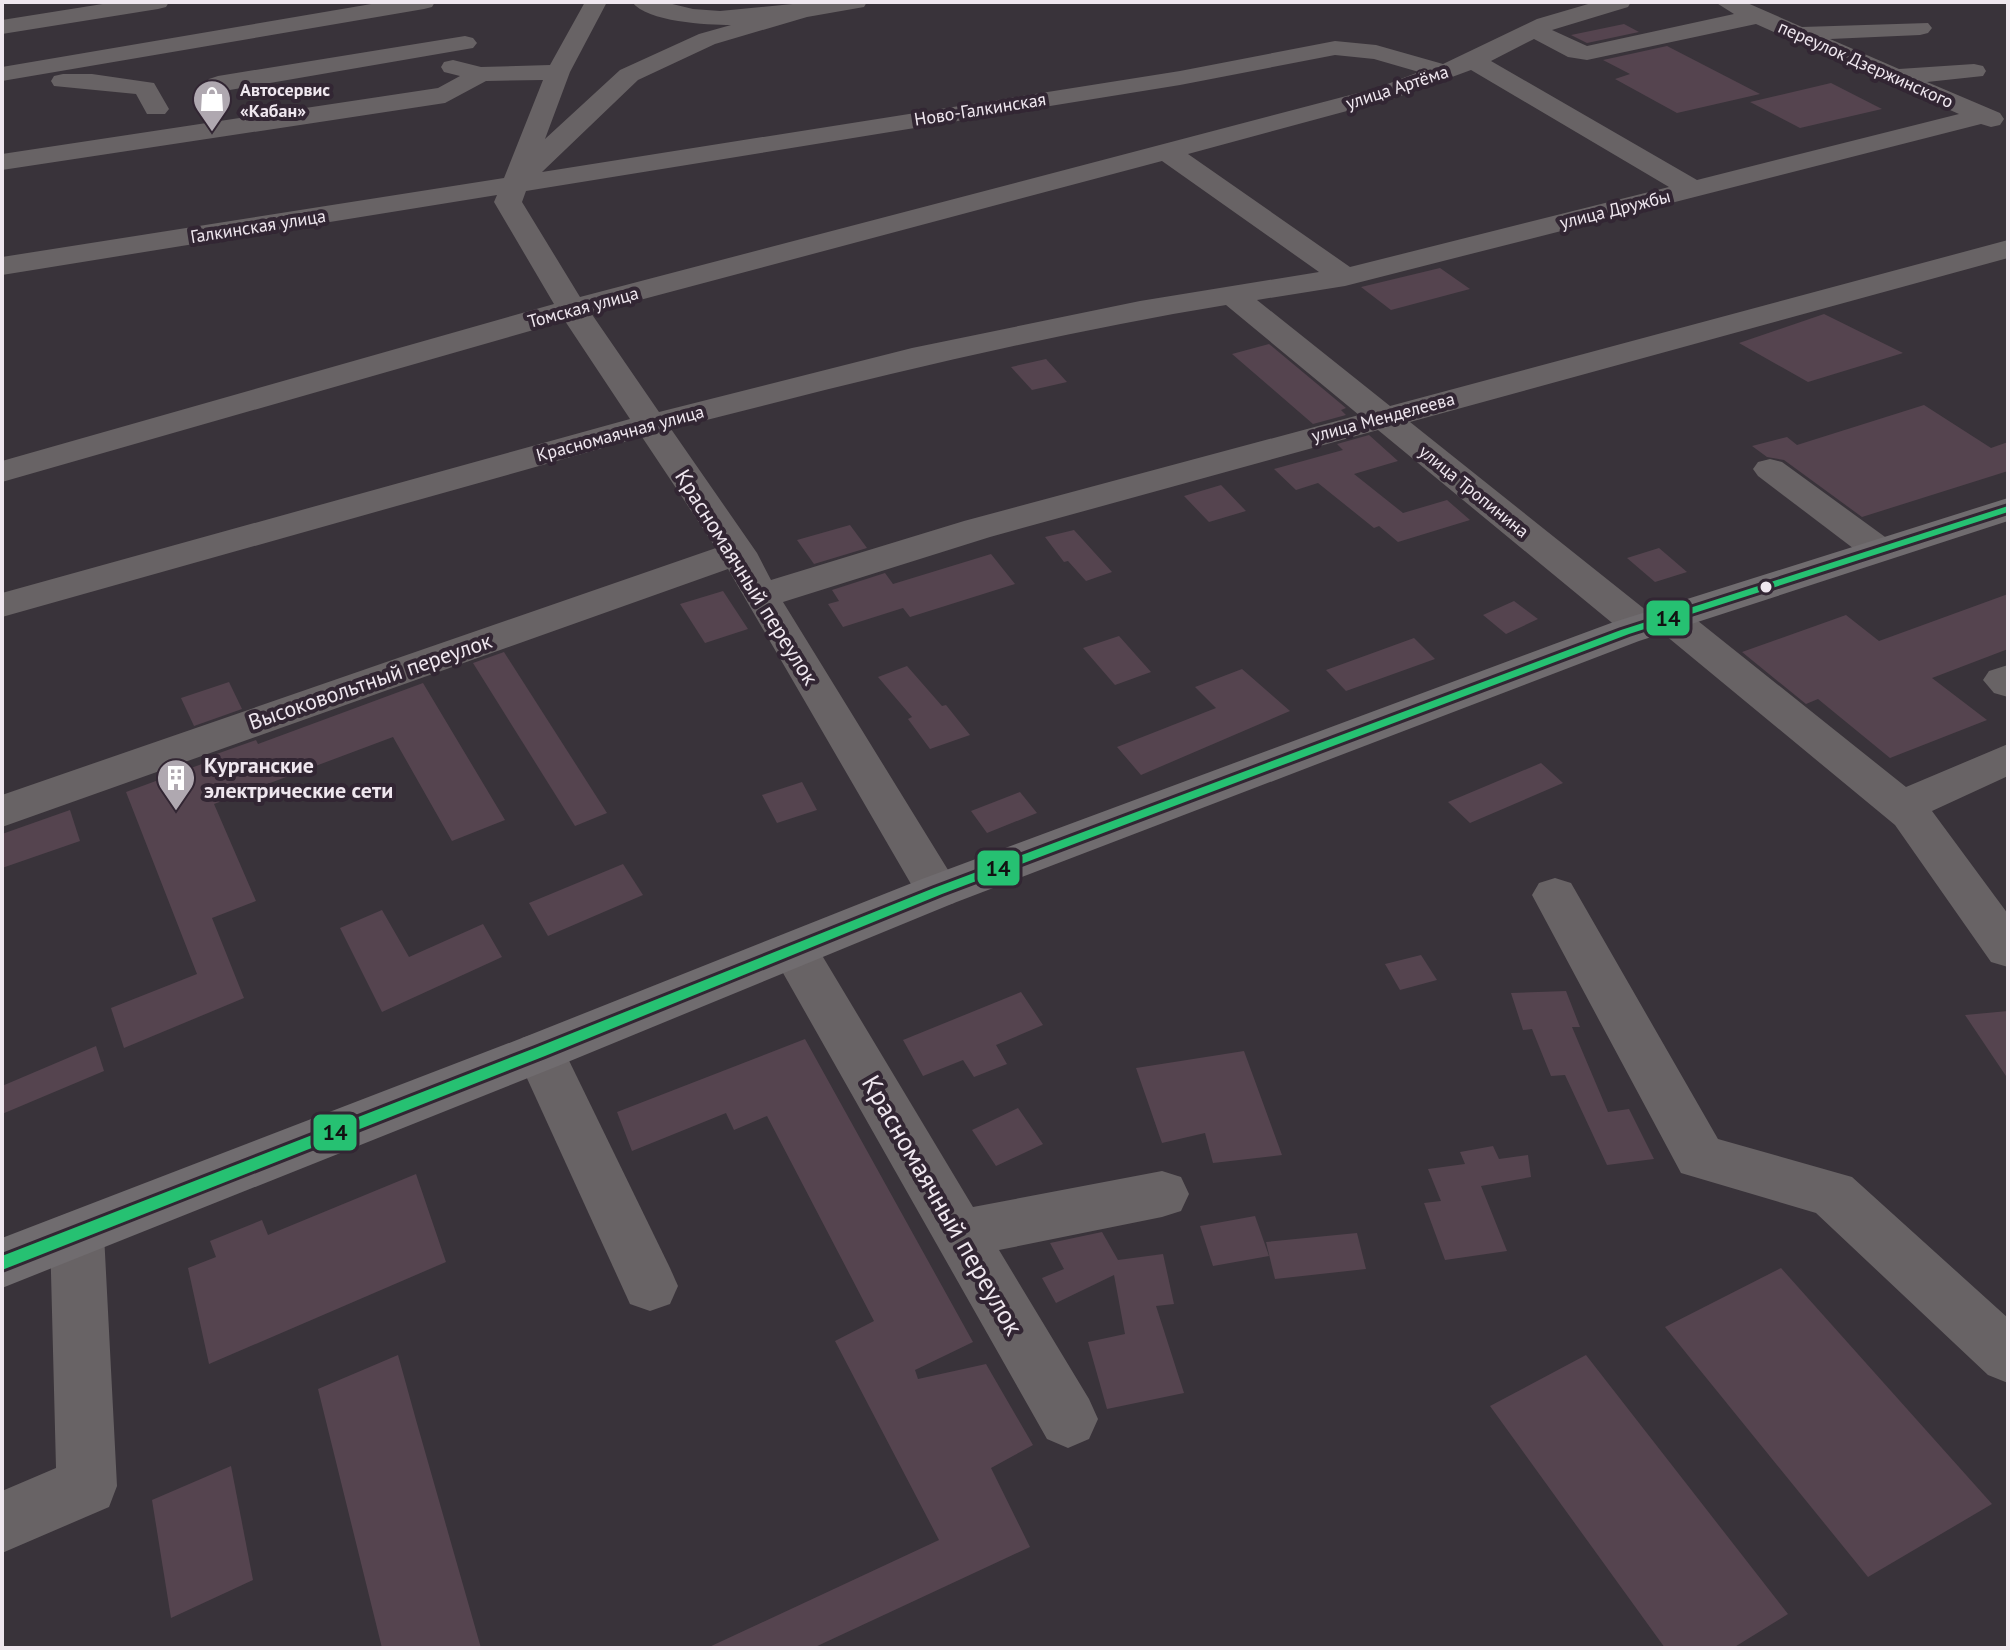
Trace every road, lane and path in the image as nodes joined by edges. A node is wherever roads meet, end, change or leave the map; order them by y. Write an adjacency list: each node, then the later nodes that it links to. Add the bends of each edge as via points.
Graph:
1 (158, 2): 16 (street)
2 (288, 2): 10 (street)
3 (424, 2): 23 (street)
4 (596, 2): 21 (street)
5 (643, 2): 9 (street, via 665,12 720,16 760,17)
6 (856, 2): 9 (street)
7 (1620, 2): 14 (street, улица Артёма)
8 (1726, 2): 11 (street, переулок Дзержинского)
9 (790, 6): 34 (street, via 629,75)
10 (241, 10)
11 (1759, 16): 14 (street, via 1587,53); 15 (street, переулок Дзержинского)
12 (178, 20): 16 (street)
13 (1920, 28): 15 (street)
14 (1533, 29): 18 (street, улица Артёма)
15 (1800, 33): 25 (street, переулок Дзержинского)
16 (3, 35)
17 (465, 43): 19 (street); 26 (street, via 454,22); 28 (street)
18 (1473, 61): 22 (street, улица Артёма); 35 (street)
19 (449, 65): 24 (street); 28 (street)
20 (1974, 71): 25 (street)
21 (558, 72): 24 (street); 34 (street)
22 (1445, 72): 32 (street, улица Артёма, via 1386,93); 34 (street, Ново-Галкинская, via 1376,52 1335,48 1180,78)
23 (2, 74)
24 (481, 74): 33 (street, via 445,95)
25 (1892, 77): 31 (street, переулок Дзержинского)
26 (92, 81): 27 (street); 29 (street, via 145,88)
27 (2, 82)
28 (202, 97): 29 (street)
29 (156, 109): 30 (street)
30 (125, 113)
31 (1995, 120): 35 (street, улица Дружбы)
32 (1166, 151): 38 (street); 40 (street, Томская улица)
33 (2, 162)
34 (513, 185): 37 (street, Галкинская улица); 40 (street, Красномаячный переулок, via 508,202)
35 (1693, 189): 38 (street, улица Дружбы)
36 (2008, 249): 41 (street, улица Менделеева)
37 (2, 266)
38 (1345, 277): 39 (street, улица Дружбы)
39 (1239, 294): 41 (street, улица Тропинина); 42 (street, Красномаячная улица, via 912,358)
40 (572, 309): 42 (street, Красномаячный переулок); 44 (street, Томская улица)
41 (1383, 417): 48 (street, улица Менделеева, via 977,529); 50 (street, улица Тропинина)
42 (650, 424): 47 (street, Красномаячный переулок); 49 (street, Красномаячная улица)
43 (1770, 469): 46 (street)
44 (2, 472)
45 (2008, 509): 46 (main road)
46 (1879, 550): 50 (main road)
47 (738, 553): 48 (street, Красномаячный переулок); 53 (street, Высоковольтный переулок)
48 (761, 596): 54 (street, Красномаячный переулок)
49 (2, 605)
50 (1655, 622): 52 (street, улица Тропинина); 54 (main road)
51 (2008, 759): 52 (street)
52 (1901, 807): 56 (street, улица Тропинина)
53 (2, 811)
54 (938, 891): 57 (main road)
55 (1555, 895): 64 (street, via 1700,1157 1833,1194)
56 (2008, 949)
57 (794, 950): 58 (main road); 61 (street, Красномаячный переулок)
58 (540, 1052): 60 (main road); 63 (street)
59 (1162, 1194): 61 (street)
60 (77, 1234): 62 (main road); 66 (street, via 87,1486)
61 (960, 1234): 65 (street, Красномаячный переулок)
62 (2, 1263)
63 (650, 1286)
64 (2008, 1356)
65 (1068, 1419)
66 (2, 1522)

